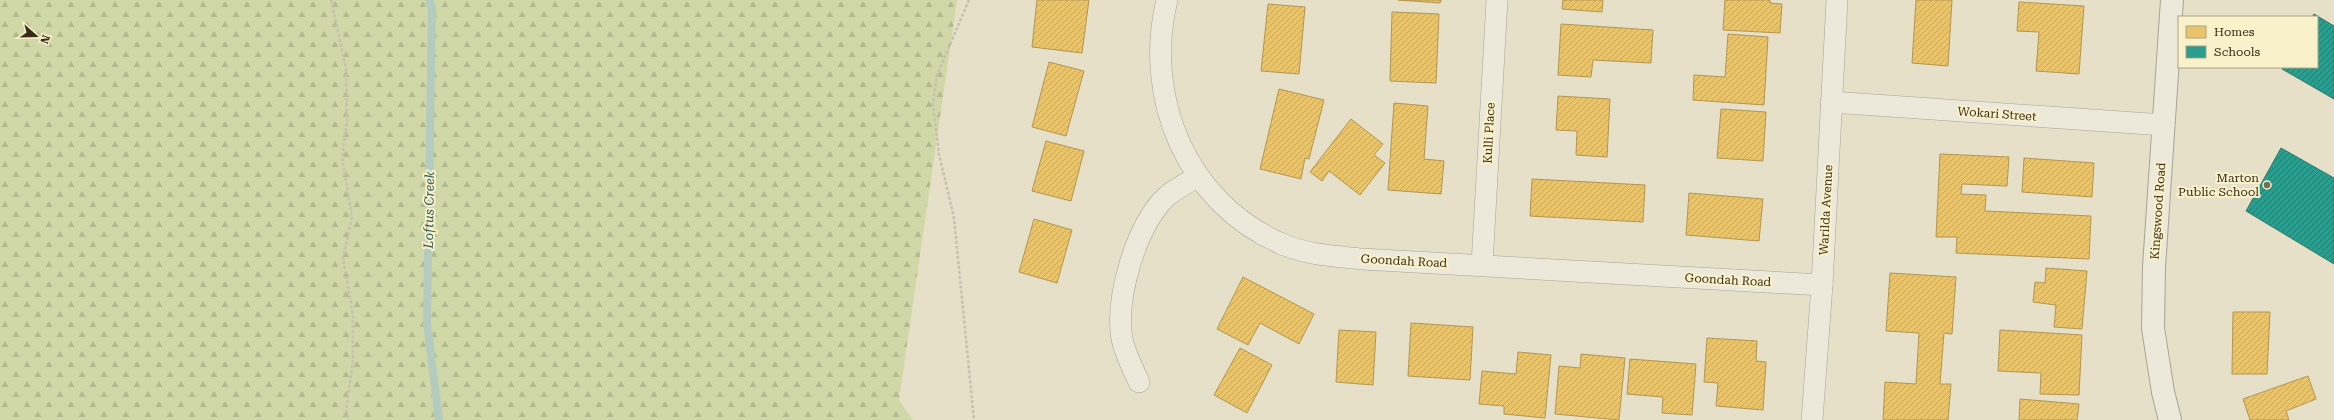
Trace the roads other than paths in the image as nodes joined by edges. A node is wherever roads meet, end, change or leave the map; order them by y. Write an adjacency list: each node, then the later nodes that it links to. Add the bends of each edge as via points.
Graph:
1 (1167, 0): 7 (street, Goondah Road, via 1161,25 1160,53 1164,96 1177,139)
2 (1497, 0): 8 (street, Kulli Place)
3 (1837, 0): 5 (street, Warilda Avenue)
4 (2172, 0): 6 (street, Kingswood Road)
5 (1831, 102): 6 (street, Wokari Street); 9 (street, Warilda Avenue)
6 (2164, 125): 12 (street, Kingswood Road, via 2154,267 2153,328)
7 (1197, 177): 8 (street, Goondah Road, via 1222,204 1251,228 1282,245 1324,255); 10 (street, via 1167,196 1150,216 1136,242 1127,273 1122,307 1122,339)
8 (1482, 265): 9 (street, Goondah Road)
9 (1822, 285): 11 (street, Warilda Avenue)
10 (1139, 382)
11 (1812, 420)
12 (2170, 420)

